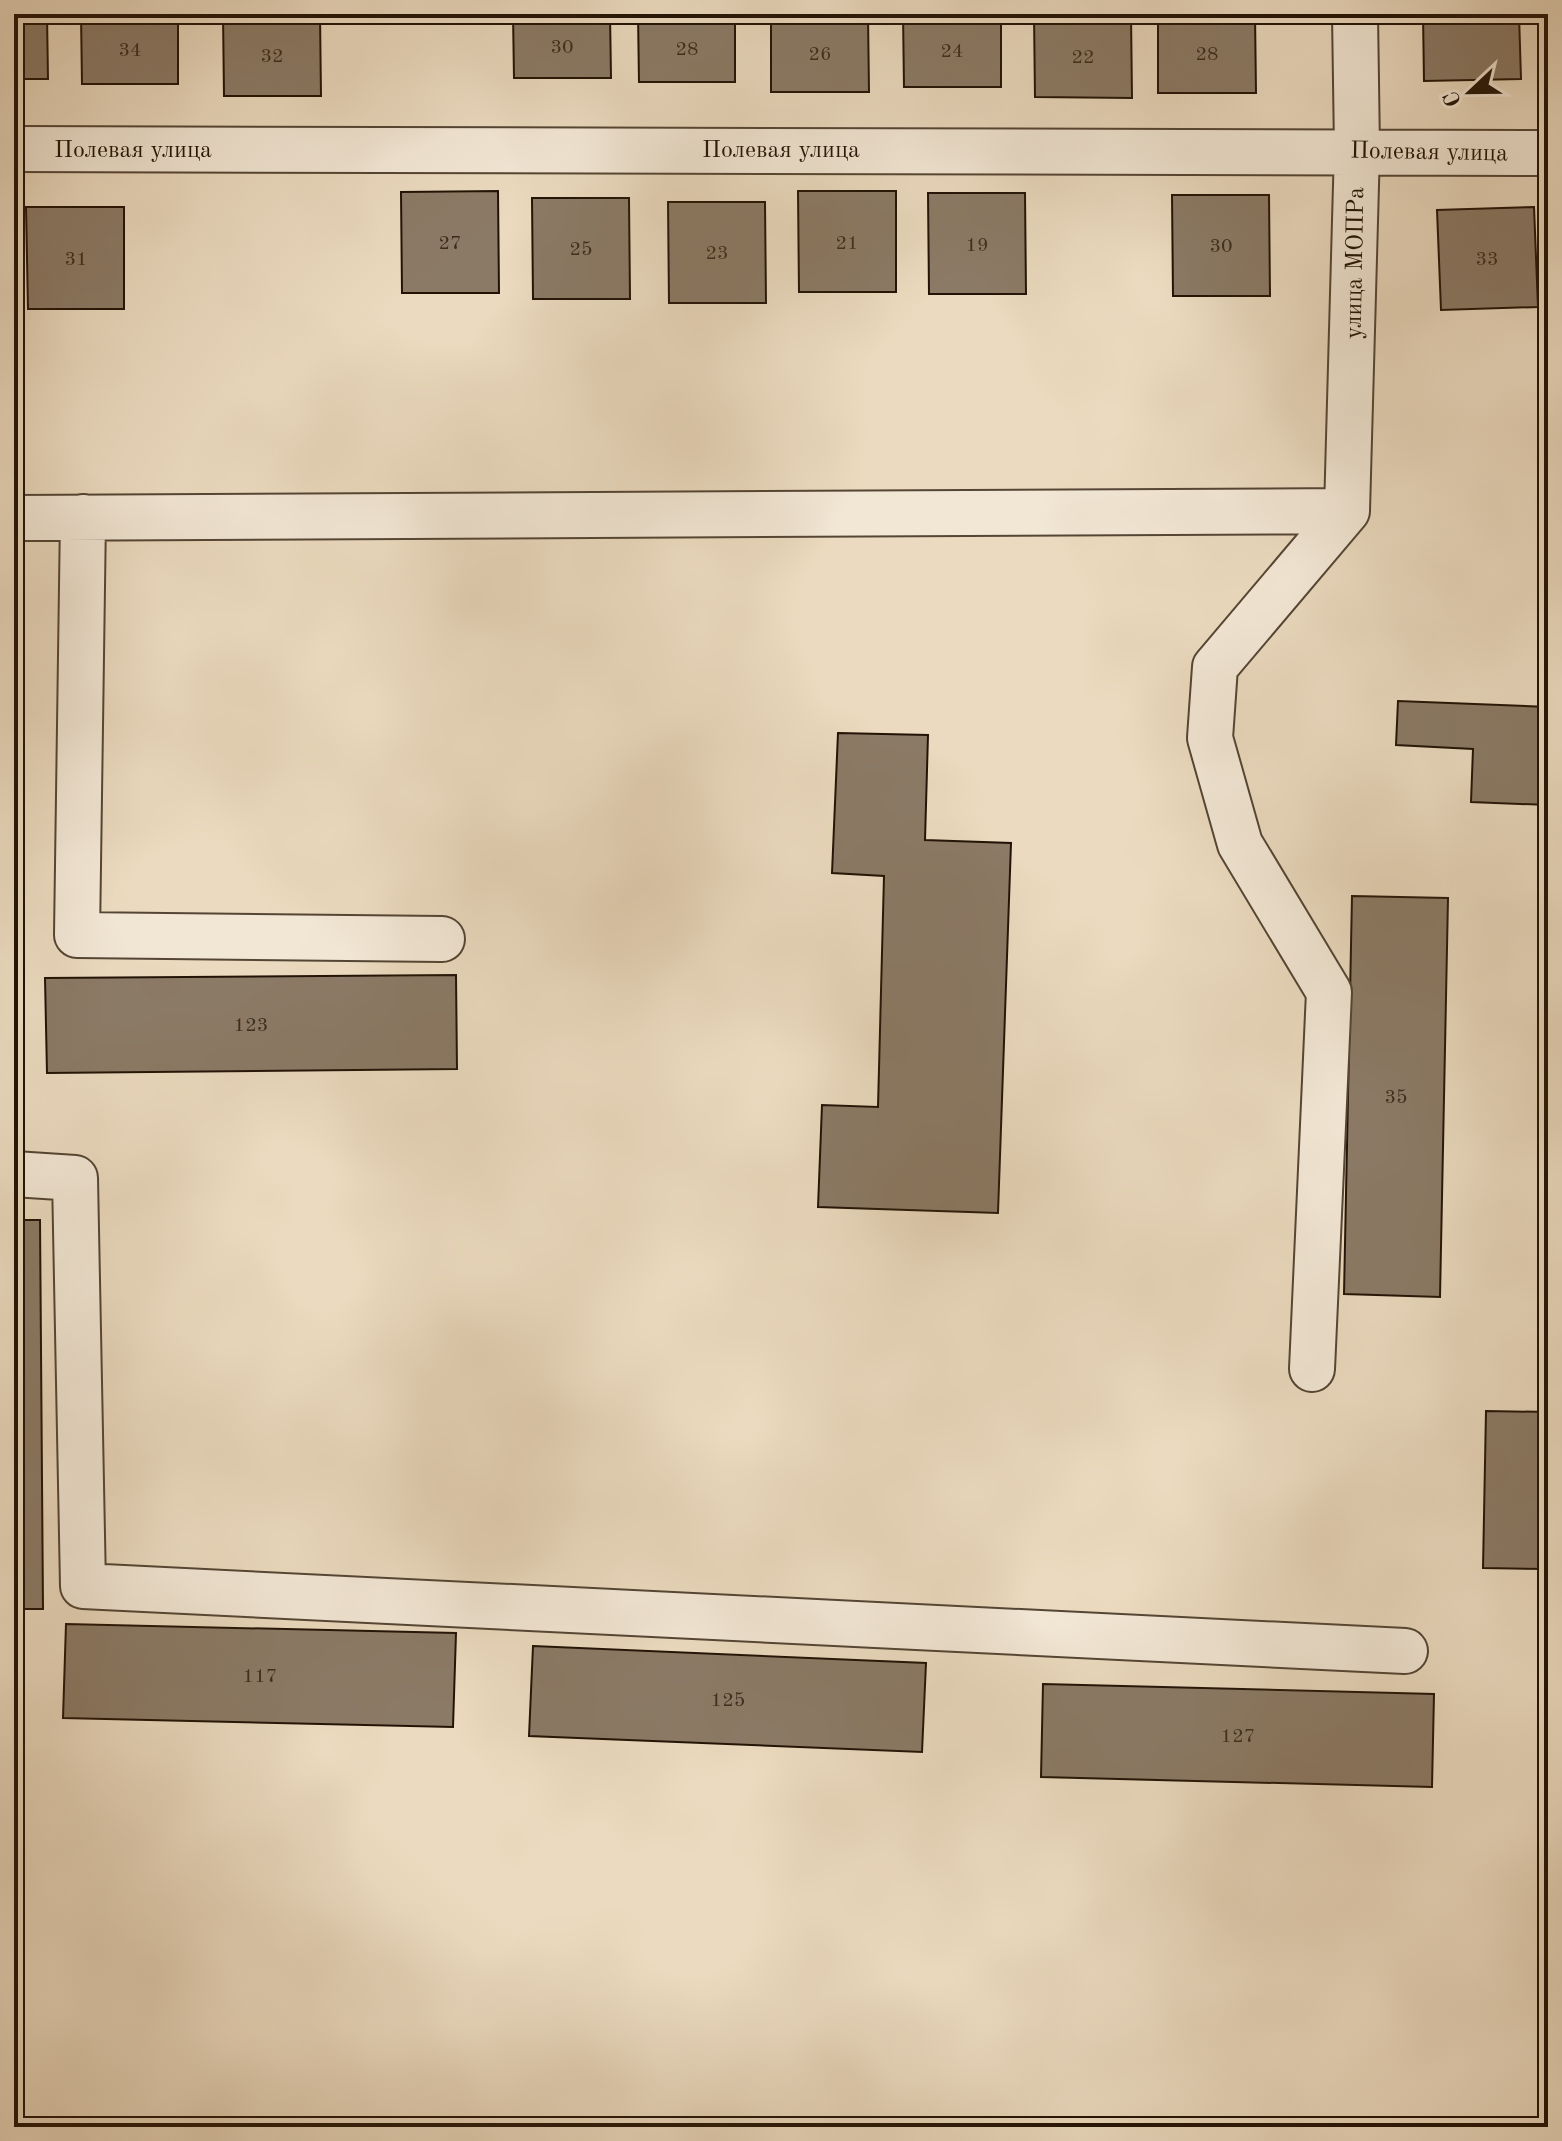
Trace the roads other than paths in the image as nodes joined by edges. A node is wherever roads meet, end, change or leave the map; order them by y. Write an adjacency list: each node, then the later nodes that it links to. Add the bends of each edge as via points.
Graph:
1 (1355, 14): 3 (street, улица МОПРа)
2 (14, 149): 3 (street, Полевая улица)
3 (1357, 149): 4 (street, Полевая улица); 5 (street, улица МОПРа)
4 (1548, 153)
5 (1347, 511): 6 (street); 10 (street, via 1215,667 1210,738 1240,844 1329,992)
6 (83, 517): 7 (street); 8 (street, via 77,935)
7 (14, 518)
8 (442, 939)
9 (14, 1174): 11 (street, via 75,1178 83,1586)
10 (1312, 1369)
11 (1405, 1651)

